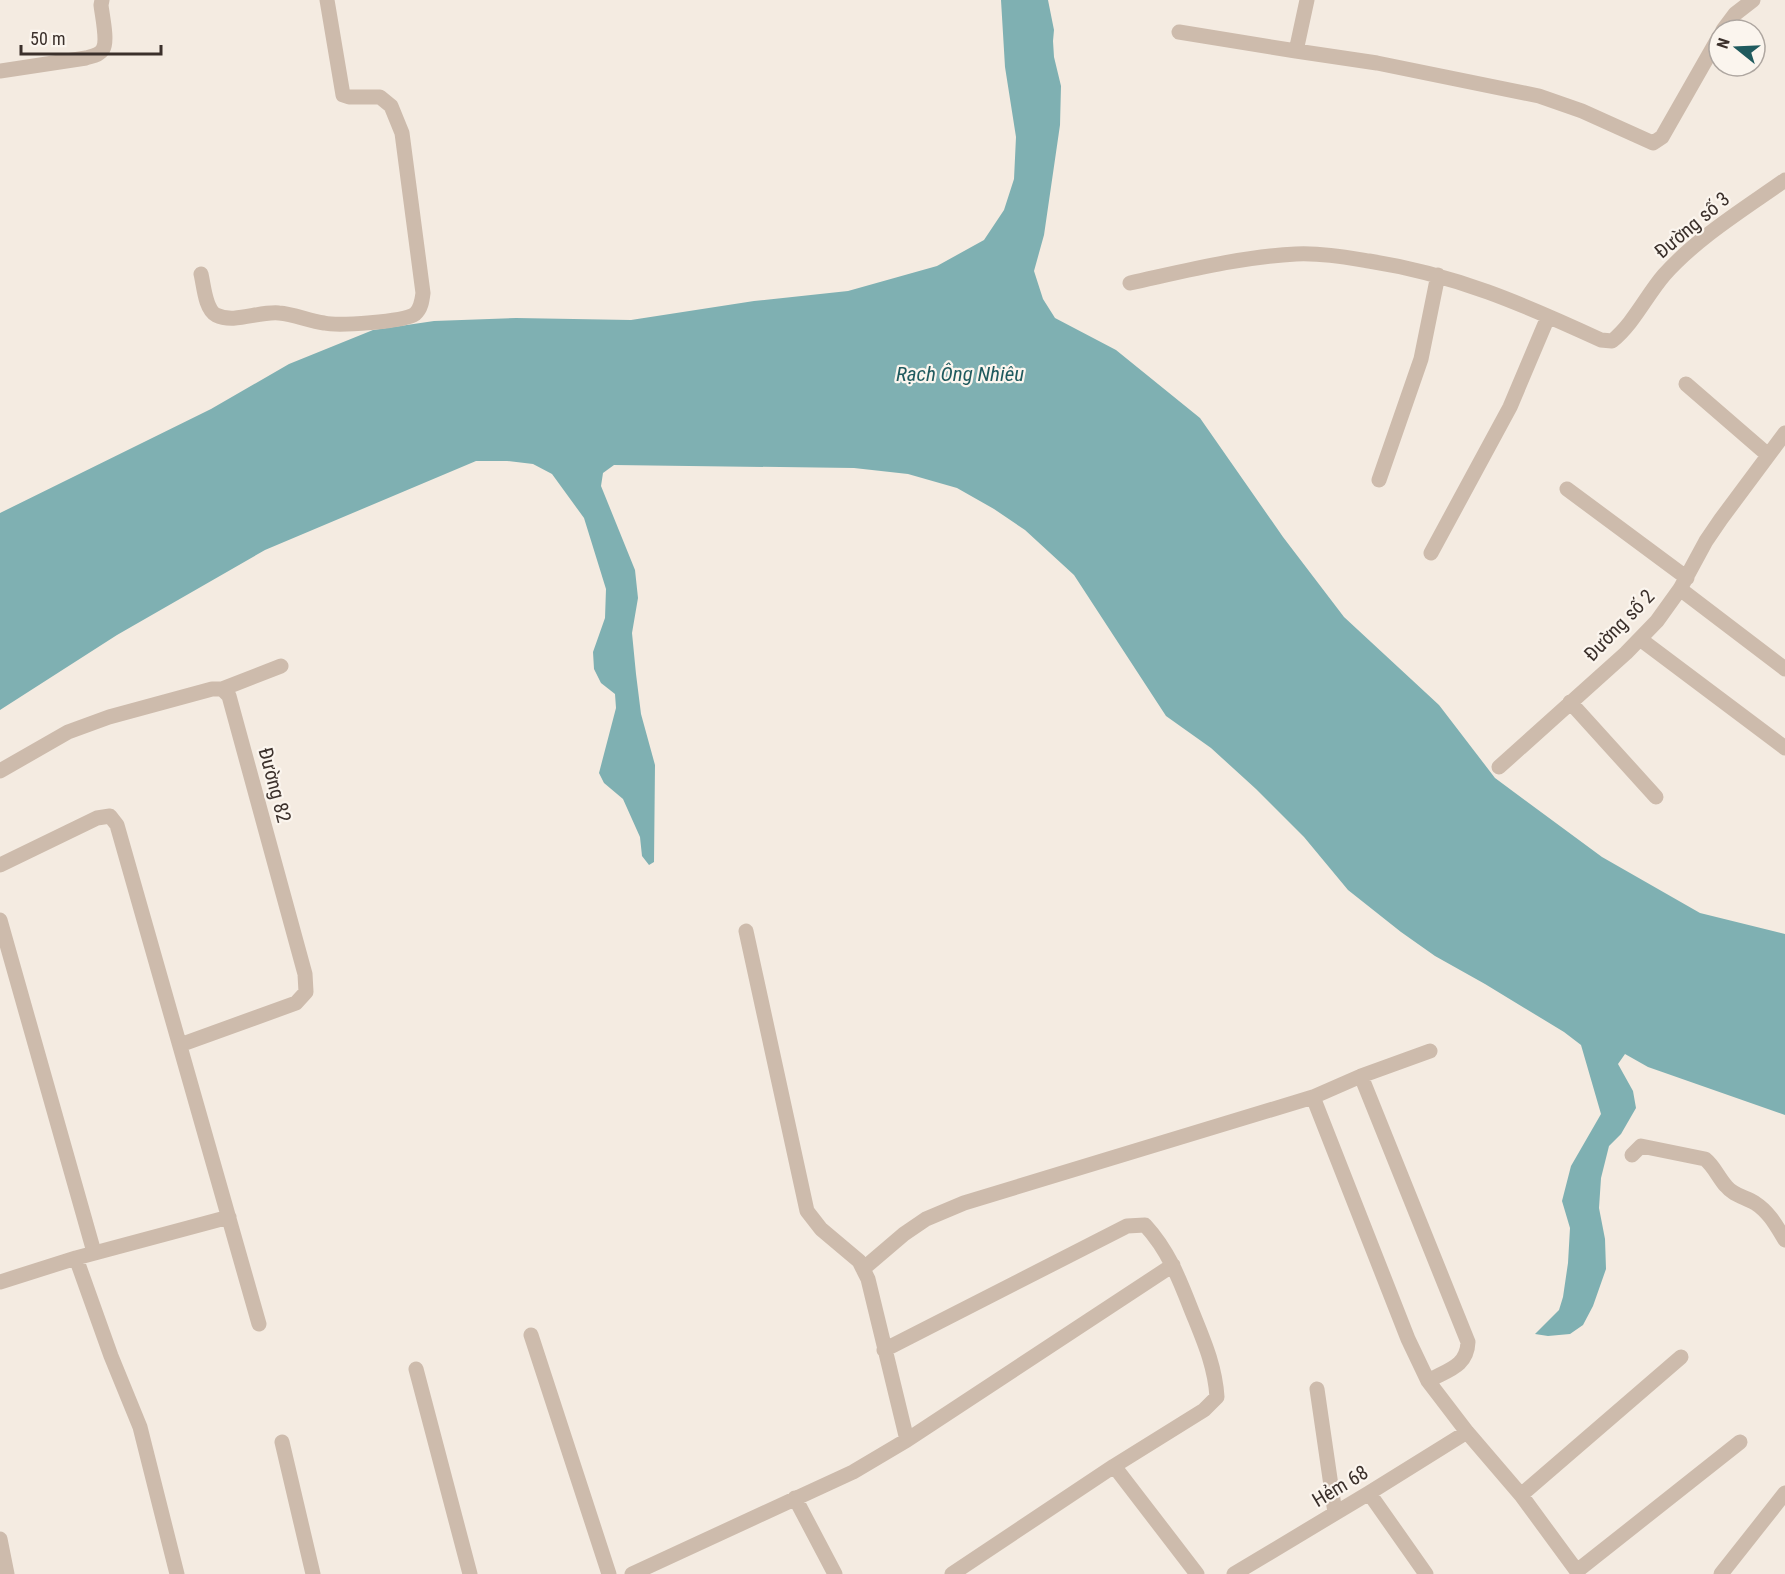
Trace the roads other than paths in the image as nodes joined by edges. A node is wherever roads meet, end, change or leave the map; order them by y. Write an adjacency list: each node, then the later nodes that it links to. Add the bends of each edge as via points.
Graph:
1 (102, 0): 9 (street, via 105,42 99,54)
2 (327, 0): 11 (street, via 343,95 380,97 387,101 402,133 423,293 420,307 403,319 341,324 281,313 231,320 210,310)
3 (1307, 0): 7 (street)
4 (1753, 0): 5 (street)
5 (1733, 18)
6 (1179, 32): 7 (street)
7 (1296, 51): 8 (street, via 1539,96 1653,143 1658,141)
8 (1707, 57)
9 (0, 71)
10 (1785, 180): 14 (street, Đường số 3, via 1692,248 1612,341)
11 (201, 274)
12 (1438, 275): 13 (street, via 1331,255 1297,254 1236,260); 14 (street); 18 (street, via 1421,359)
13 (1130, 283)
14 (1548, 317): 20 (street, via 1510,407)
15 (1686, 384): 17 (street)
16 (1785, 433): 17 (street, Đường số 2)
17 (1768, 455): 21 (street, Đường số 2, via 1706,541)
18 (1379, 480)
19 (1567, 489): 21 (street)
20 (1431, 553)
21 (1684, 583): 22 (street, Đường số 2); 24 (street)
22 (1640, 639): 26 (street, Đường số 2); 27 (street)
23 (280, 666): 25 (street)
24 (1785, 669)
25 (222, 688): 29 (street, via 68,732); 34 (street, Đường 82, via 229,696 305,974 306,992 296,1003)
26 (1570, 702): 28 (street, Đường số 2); 30 (street)
27 (1785, 748)
28 (1499, 767)
29 (0, 771)
30 (1656, 796)
31 (0, 865): 34 (street, via 97,818 111,816 117,825)
32 (0, 920): 41 (street)
33 (746, 931): 44 (street, via 807,1211)
34 (180, 1045): 39 (street)
35 (1430, 1051): 36 (street)
36 (1361, 1076): 37 (street); 51 (street, via 1468,1342 1463,1362)
37 (1312, 1097): 44 (street, via 964,1203 926,1219); 51 (street)
38 (1632, 1155): 40 (street, via 1641,1146 1705,1159 1734,1194 1769,1214)
39 (229, 1217): 41 (street); 46 (street)
40 (1785, 1240)
41 (94, 1252): 42 (street)
42 (76, 1258): 45 (street); 66 (street, via 140,1427)
43 (1173, 1265): 48 (street, via 1145,1225 1127,1226); 54 (street); 57 (street, via 1211,1357 1217,1397 1204,1410)
44 (863, 1269): 48 (street)
45 (0, 1282)
46 (259, 1324)
47 (531, 1335): 69 (street)
48 (884, 1350): 54 (street)
49 (1681, 1357): 60 (street)
50 (416, 1369): 68 (street)
51 (1428, 1381): 53 (street)
52 (1317, 1389): 62 (street)
53 (1467, 1432): 58 (street, Hẻm 68); 60 (street)
54 (907, 1440): 61 (street, via 853,1472)
55 (282, 1442): 67 (street)
56 (1740, 1442): 64 (street)
57 (1114, 1466): 72 (street); 73 (street)
58 (1369, 1493): 62 (street, Hẻm 68); 75 (street)
59 (1785, 1493): 76 (street)
60 (1521, 1495): 64 (street)
61 (795, 1498): 70 (street); 71 (street)
62 (1335, 1513): 74 (street, Hẻm 68)
63 (0, 1539): 65 (street)
64 (1578, 1572)
65 (7, 1574)
66 (177, 1574)
67 (313, 1574)
68 (470, 1574)
69 (609, 1574)
70 (632, 1574)
71 (835, 1574)
72 (952, 1574)
73 (1197, 1574)
74 (1234, 1574)
75 (1426, 1574)
76 (1721, 1574)

